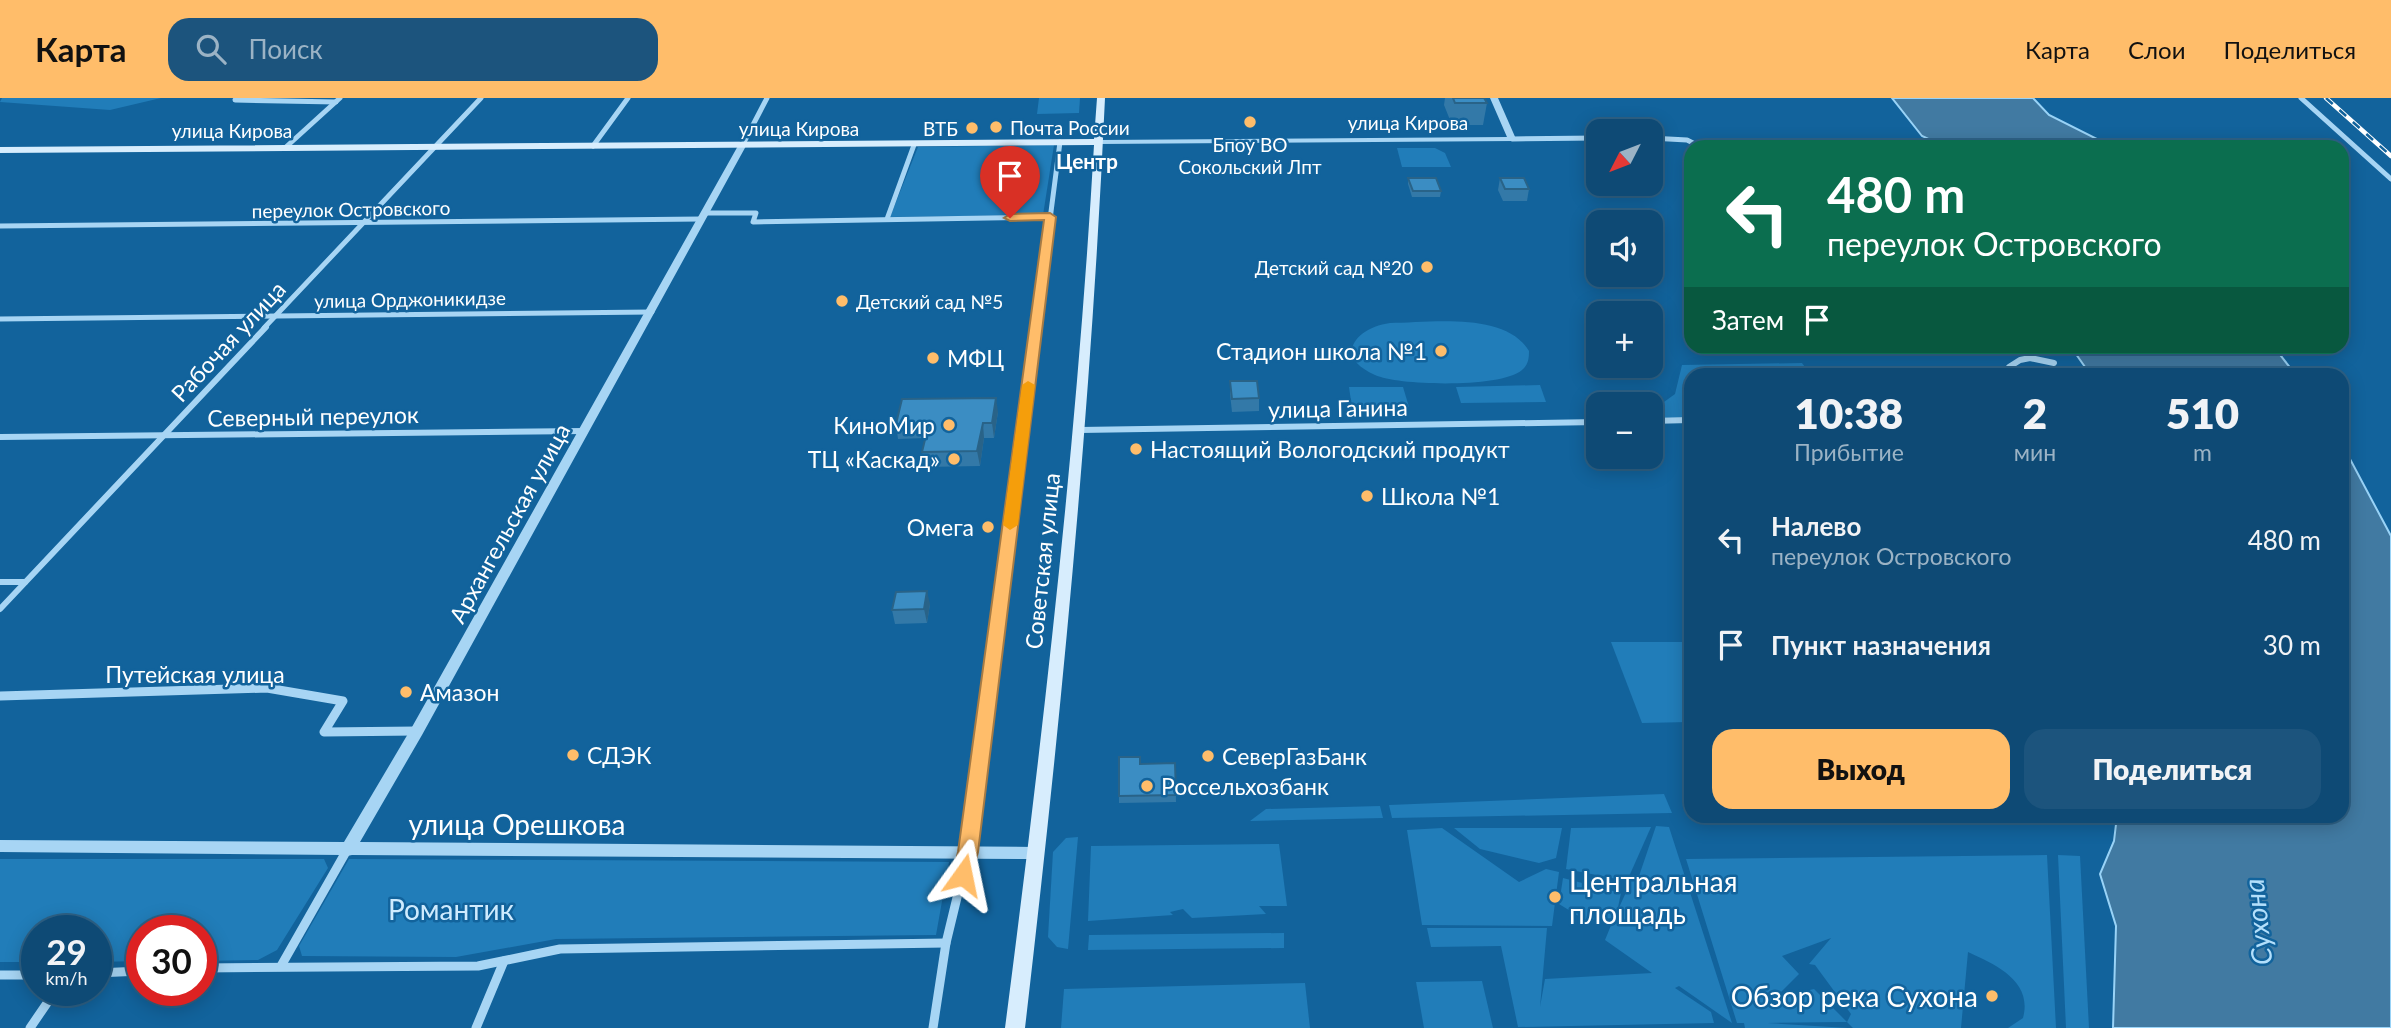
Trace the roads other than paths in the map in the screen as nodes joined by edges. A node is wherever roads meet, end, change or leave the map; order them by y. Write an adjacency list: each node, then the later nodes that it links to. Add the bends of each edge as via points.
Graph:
1 (481, 98): 21 (street, Рабочая улица)
2 (628, 98): 18 (street)
3 (767, 98): 19 (street, Архангельская улица)
4 (1101, 98): 16 (main road, Советская улица)
5 (1493, 98): 10 (street)
6 (2301, 98): 13 (street)
7 (237, 99): 8 (street)
8 (338, 100): 20 (street)
9 (1586, 138): 10 (street, улица Кирова)
10 (1511, 139): 16 (street, улица Кирова)
11 (1663, 139): 12 (street)
12 (1687, 140)
13 (2348, 140)
14 (2349, 141): 23 (street)
15 (1060, 142): 16 (main road, улица Кирова); 17 (main road, улица Кирова); 25 (street)
16 (1099, 142): 37 (main road, Советская улица)
17 (914, 145): 19 (main road, улица Кирова); 26 (street)
18 (593, 146): 19 (main road, улица Кирова); 21 (main road, улица Кирова)
19 (742, 146): 24 (street, Архангельская улица)
20 (286, 147): 21 (main road, улица Кирова); 22 (main road, улица Кирова)
21 (435, 147): 27 (street, Рабочая улица)
22 (3, 151)
23 (2391, 179)
24 (703, 216): 26 (street, переулок Островского, via 756,213 753,222); 27 (street, переулок Островского); 29 (street, Архангельская улица)
25 (1050, 217): 26 (street, переулок Островского); 48 (street)
26 (887, 219)
27 (363, 223): 28 (street, переулок Островского); 30 (street, Рабочая улица)
28 (0, 226)
29 (652, 312): 30 (street, улица Орджоникидзе); 38 (street, Архангельская улица)
30 (275, 317): 31 (street, улица Орджоникидзе); 39 (street, Рабочая улица)
31 (0, 318)
32 (2054, 363): 33 (street, via 2019,358)
33 (2009, 368)
34 (1684, 420): 35 (street)
35 (1663, 421)
36 (1586, 422): 37 (street, улица Ганина)
37 (1080, 430): 49 (main road, Советская улица)
38 (585, 431): 39 (street, Северный переулок); 45 (street, Архангельская улица)
39 (163, 436): 40 (street, Северный переулок); 42 (street, Рабочая улица)
40 (0, 437)
41 (0, 582): 42 (street)
42 (25, 582): 43 (street, Рабочая улица)
43 (0, 609)
44 (0, 696): 45 (street, Путейская улица, via 267,688 343,701 324,732)
45 (417, 731): 47 (street, Архангельская улица)
46 (0, 846): 47 (street, улица Орешкова)
47 (347, 850): 48 (street, улица Орешкова); 52 (street, Архангельская улица)
48 (968, 852): 49 (street, улица Орешкова); 50 (street)
49 (1035, 853): 60 (main road, Советская улица)
50 (946, 943): 51 (street, via 560,949); 59 (street)
51 (504, 961): 52 (street, via 478,966); 58 (street)
52 (281, 966): 53 (street)
53 (217, 968)
54 (0, 975): 55 (street)
55 (21, 975)
56 (45, 1006): 57 (street)
57 (30, 1028)
58 (476, 1028)
59 (933, 1028)
60 (1015, 1028)

